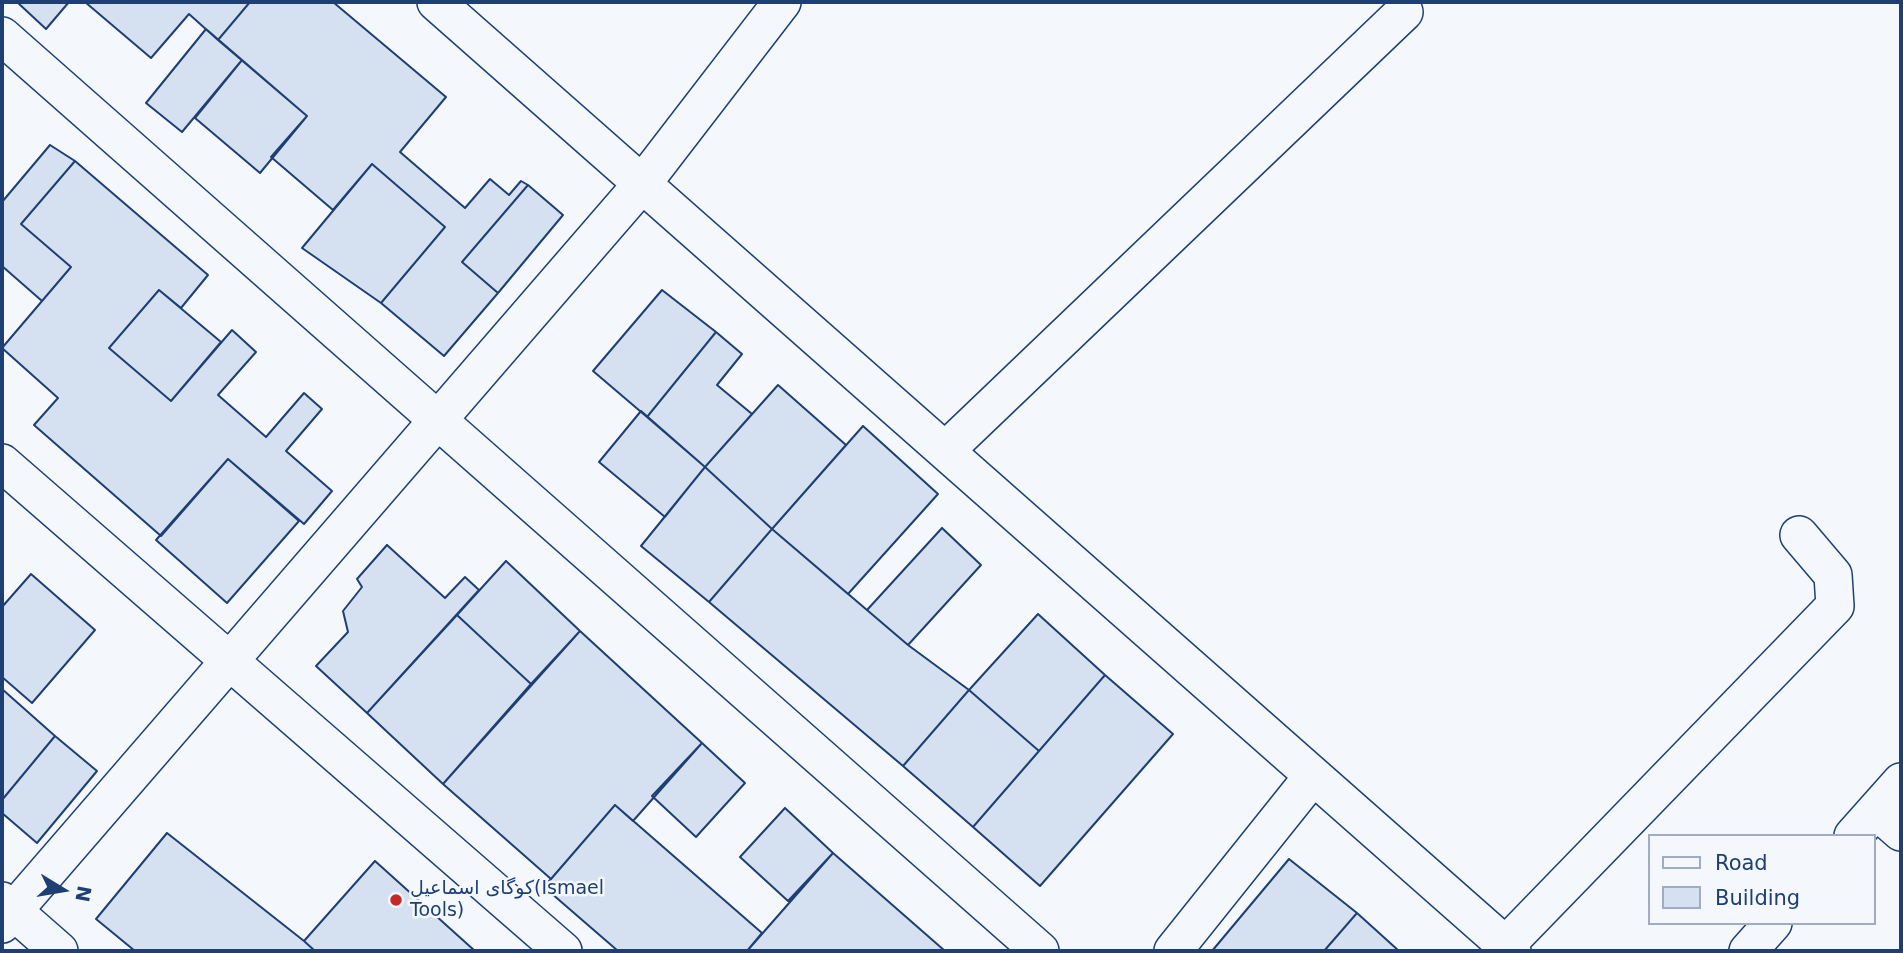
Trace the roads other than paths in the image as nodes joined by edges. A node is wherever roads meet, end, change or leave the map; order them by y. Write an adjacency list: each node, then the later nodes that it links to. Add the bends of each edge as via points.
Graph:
1 (782, 2): 5 (street)
2 (452, 7): 5 (street)
3 (1404, 12): 7 (street)
4 (2, 36): 6 (street)
5 (642, 184): 6 (street); 7 (street)
6 (438, 420): 10 (street); 19 (street)
7 (945, 451): 11 (street)
8 (2, 463): 10 (street)
9 (1799, 535): 16 (street, via 1833,575 1835,606)
10 (230, 661): 14 (street); 18 (street)
11 (1313, 776): 16 (street); 20 (street)
12 (1901, 782): 13 (street)
13 (1877, 826)
14 (6, 912): 17 (street)
15 (1771, 925): 21 (street)
16 (1509, 948)
17 (59, 951)
18 (563, 951)
19 (1040, 951)
20 (1173, 951)
21 (1748, 951)

